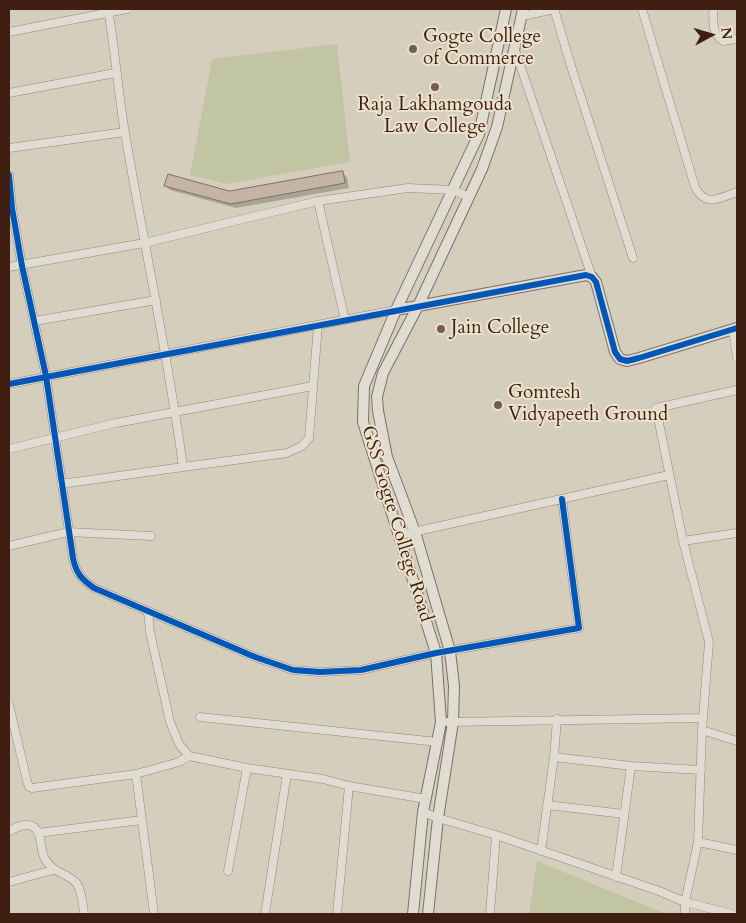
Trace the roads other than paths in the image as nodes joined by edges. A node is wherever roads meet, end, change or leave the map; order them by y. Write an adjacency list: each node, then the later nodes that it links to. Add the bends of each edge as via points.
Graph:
1 (127, 9): 6 (street)
2 (506, 9): 16 (main road, GSS Gogte College Road, via 479,134)
3 (554, 9): 7 (street); 22 (street)
4 (642, 9): 17 (street, via 695,187 706,200)
5 (713, 9): 9 (street, via 717,37 723,41)
6 (108, 11): 8 (street); 11 (street)
7 (523, 12): 10 (main road)
8 (9, 32)
9 (737, 39)
10 (514, 48): 18 (main road, via 497,127); 25 (street)
11 (115, 73): 12 (street); 13 (street)
12 (9, 93)
13 (124, 132): 14 (street); 21 (street)
14 (9, 148)
15 (9, 175): 20 (street)
16 (454, 190): 18 (street); 19 (street, via 408,188); 28 (main road, GSS Gogte College Road)
17 (737, 192)
18 (469, 197): 27 (main road)
19 (318, 201): 21 (street); 29 (street)
20 (10, 208): 23 (street)
21 (144, 243): 23 (street); 26 (street)
22 (633, 258)
23 (22, 266): 24 (street); 30 (street)
24 (9, 267)
25 (592, 277): 27 (main road, via 586,275); 32 (main road, via 620,359 639,358)
26 (156, 300): 30 (street); 33 (street)
27 (418, 306): 28 (main road); 40 (main road, via 378,387)
28 (396, 310): 29 (street); 42 (main road, GSS Gogte College Road, via 364,386 363,422)
29 (345, 320): 31 (street)
30 (35, 321): 35 (street)
31 (318, 325): 33 (street); 37 (street)
32 (735, 328): 34 (street)
33 (166, 354): 35 (street); 39 (street)
34 (737, 358)
35 (46, 376): 36 (street); 41 (street)
36 (9, 384)
37 (313, 386): 39 (street); 44 (street, via 309,438 302,446 287,453)
38 (737, 390): 45 (street, via 656,408)
39 (176, 413): 41 (street); 44 (street)
40 (383, 435): 42 (main road); 49 (main road, via 387,456)
41 (54, 438): 43 (street); 46 (street)
42 (368, 439): 51 (main road, GSS Gogte College Road)
43 (9, 449)
44 (183, 467): 46 (street)
45 (669, 475): 47 (street); 53 (street)
46 (61, 484): 48 (street)
47 (562, 499): 49 (street); 56 (street, via 580,628)
48 (68, 532): 52 (street); 54 (street); 55 (street, via 81,579)
49 (415, 532): 51 (street); 56 (main road)
50 (737, 533): 53 (street)
51 (400, 535): 57 (main road, GSS Gogte College Road)
52 (151, 536)
53 (683, 541): 60 (street, via 709,642)
54 (9, 546)
55 (148, 612): 57 (street, via 293,670 361,670); 67 (street, via 170,722 179,744)
56 (450, 651): 57 (street); 63 (main road, via 454,686)
57 (436, 653): 62 (main road, GSS Gogte College Road)
58 (9, 706): 72 (street, via 29,787 38,789)
59 (200, 717): 66 (street)
60 (704, 718): 61 (street); 64 (street)
61 (557, 719): 63 (street); 68 (street)
62 (441, 722): 63 (street); 66 (main road, GSS Gogte College Road)
63 (453, 722): 79 (main road)
64 (702, 730): 65 (street); 71 (street)
65 (737, 741)
66 (438, 742): 75 (main road, GSS Gogte College Road)
67 (189, 756): 70 (street); 72 (street)
68 (554, 757): 69 (street); 76 (street)
69 (631, 766): 71 (street); 78 (street)
70 (247, 768): 73 (street); 88 (street)
71 (701, 770): 84 (street)
72 (136, 774): 80 (street)
73 (287, 774): 74 (street); 94 (street)
74 (349, 786): 75 (street); 95 (street)
75 (426, 799): 77 (main road, GSS Gogte College Road)
76 (547, 805): 78 (street); 86 (street)
77 (423, 812): 79 (street); 96 (main road, GSS Gogte College Road)
78 (624, 814): 89 (street)
79 (438, 818): 83 (street); 97 (main road)
80 (142, 820): 82 (street); 93 (street)
81 (9, 831): 82 (street, via 30,825)
82 (38, 833): 87 (street, via 43,855)
83 (496, 835): 86 (street); 98 (street)
84 (698, 842): 85 (street); 91 (street)
85 (737, 850)
86 (541, 851): 89 (street)
87 (53, 870): 90 (street); 92 (street, via 76,882)
88 (228, 871)
89 (616, 878): 91 (street)
90 (9, 882)
91 (685, 902): 99 (street); 100 (street)
92 (84, 914)
93 (154, 914)
94 (265, 914)
95 (337, 914)
96 (413, 914)
97 (428, 914)
98 (490, 914)
99 (685, 914)
100 (732, 914)

